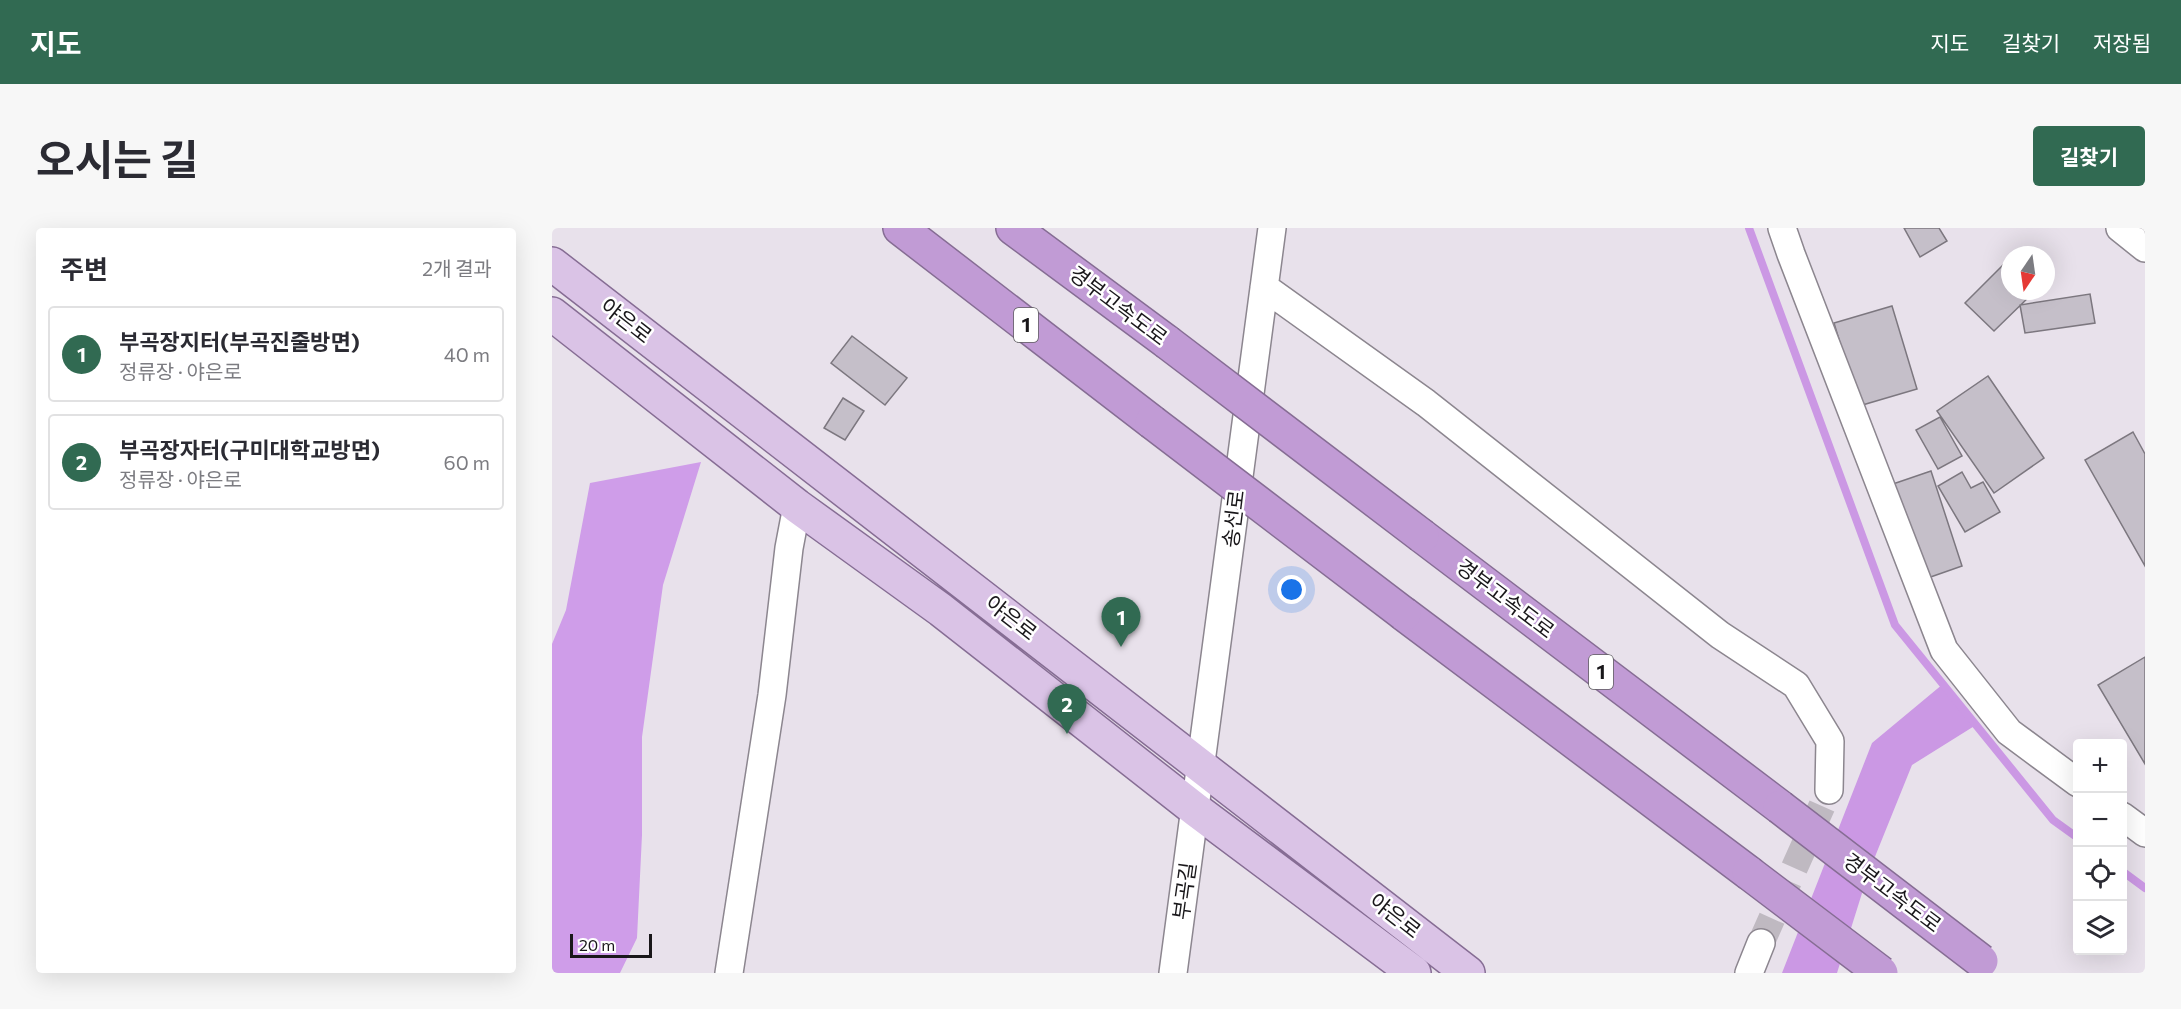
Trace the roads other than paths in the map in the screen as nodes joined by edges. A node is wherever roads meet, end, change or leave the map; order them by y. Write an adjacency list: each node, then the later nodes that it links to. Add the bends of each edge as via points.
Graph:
1 (900, 228): 24 (highway, 1, bridge)
2 (1013, 228): 18 (highway, 경부고속도로 / 1, bridge)
3 (1272, 228): 8 (street, 송선로)
4 (1782, 228): 12 (street, via 1944,650 2009,732)
5 (2120, 228): 6 (street)
6 (2145, 248)
7 (552, 264): 11 (main road, 야은로)
8 (1264, 287): 11 (street, 송선로); 13 (street, via 1426,403 1720,635 1796,685 1830,741)
9 (552, 314): 10 (main road, 야은로)
10 (797, 506): 14 (main road, 야은로, via 941,610); 19 (street)
11 (1201, 766): 14 (street, 송선로); 22 (main road, 야은로)
12 (2073, 779)
13 (1829, 790)
14 (1196, 810): 20 (street, 부곡길); 21 (main road, 야은로)
15 (2127, 820): 16 (street)
16 (2145, 833)
17 (1761, 943): 23 (street)
18 (1988, 967)
19 (729, 973)
20 (1173, 973)
21 (1414, 973)
22 (1468, 973)
23 (1749, 973)
24 (1881, 973)

